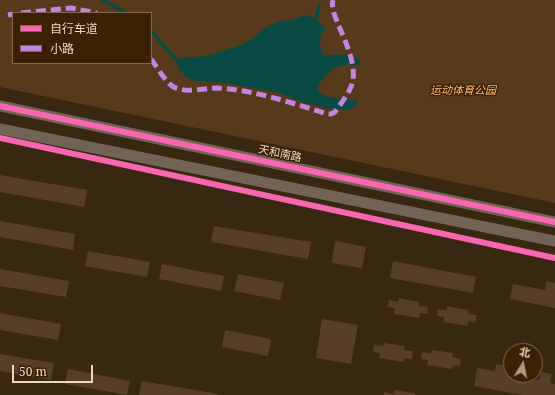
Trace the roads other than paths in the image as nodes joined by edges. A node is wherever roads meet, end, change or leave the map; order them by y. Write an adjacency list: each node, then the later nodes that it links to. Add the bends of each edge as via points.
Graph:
1 (0, 106): 3 (street, 天和南路)
2 (0, 129): 4 (street)
3 (555, 222)
4 (555, 241)

